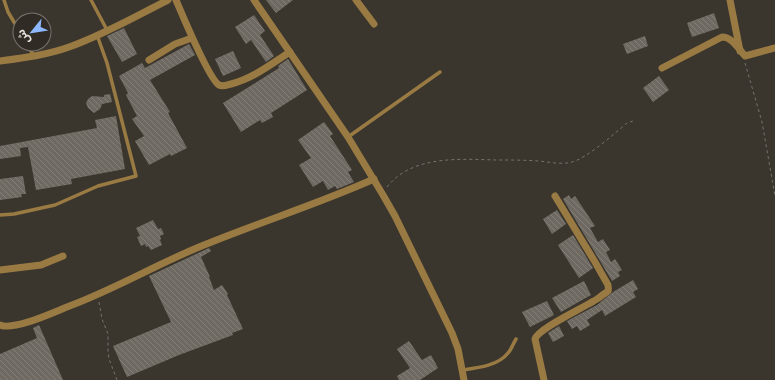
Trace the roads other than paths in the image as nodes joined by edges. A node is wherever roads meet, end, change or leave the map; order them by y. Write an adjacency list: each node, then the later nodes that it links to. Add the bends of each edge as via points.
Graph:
1 (4, 0): 8 (lane)
2 (91, 0): 10 (lane)
3 (168, 0): 10 (street)
4 (176, 0): 12 (street)
5 (254, 0): 16 (street)
6 (356, 0): 9 (street)
7 (730, 0): 14 (street)
8 (12, 19)
9 (374, 24)
10 (107, 30): 11 (street)
11 (97, 36): 17 (street); 25 (lane, via 107,63 136,176 98,186 55,205)
12 (192, 38): 16 (street, via 213,79 224,86 257,74); 18 (street, via 175,44)
13 (775, 48): 14 (street, via 745,56)
14 (740, 51): 20 (street, via 726,37)
15 (32, 52): 17 (lane)
16 (290, 52): 22 (street)
17 (34, 56): 19 (street)
18 (149, 60)
19 (0, 61)
20 (662, 68)
21 (440, 72): 22 (lane)
22 (348, 137): 23 (street)
23 (374, 180): 28 (street, via 203,246 85,300 23,324 6,327); 30 (street, via 447,320 458,349)
24 (555, 196): 32 (street, via 608,288 588,305 537,334 535,339)
25 (0, 215)
26 (63, 256): 27 (street, via 41,265)
27 (0, 270)
28 (0, 325)
29 (516, 339): 30 (lane, via 508,353 499,361)
30 (462, 370): 31 (street)
31 (464, 380)
32 (544, 380)

